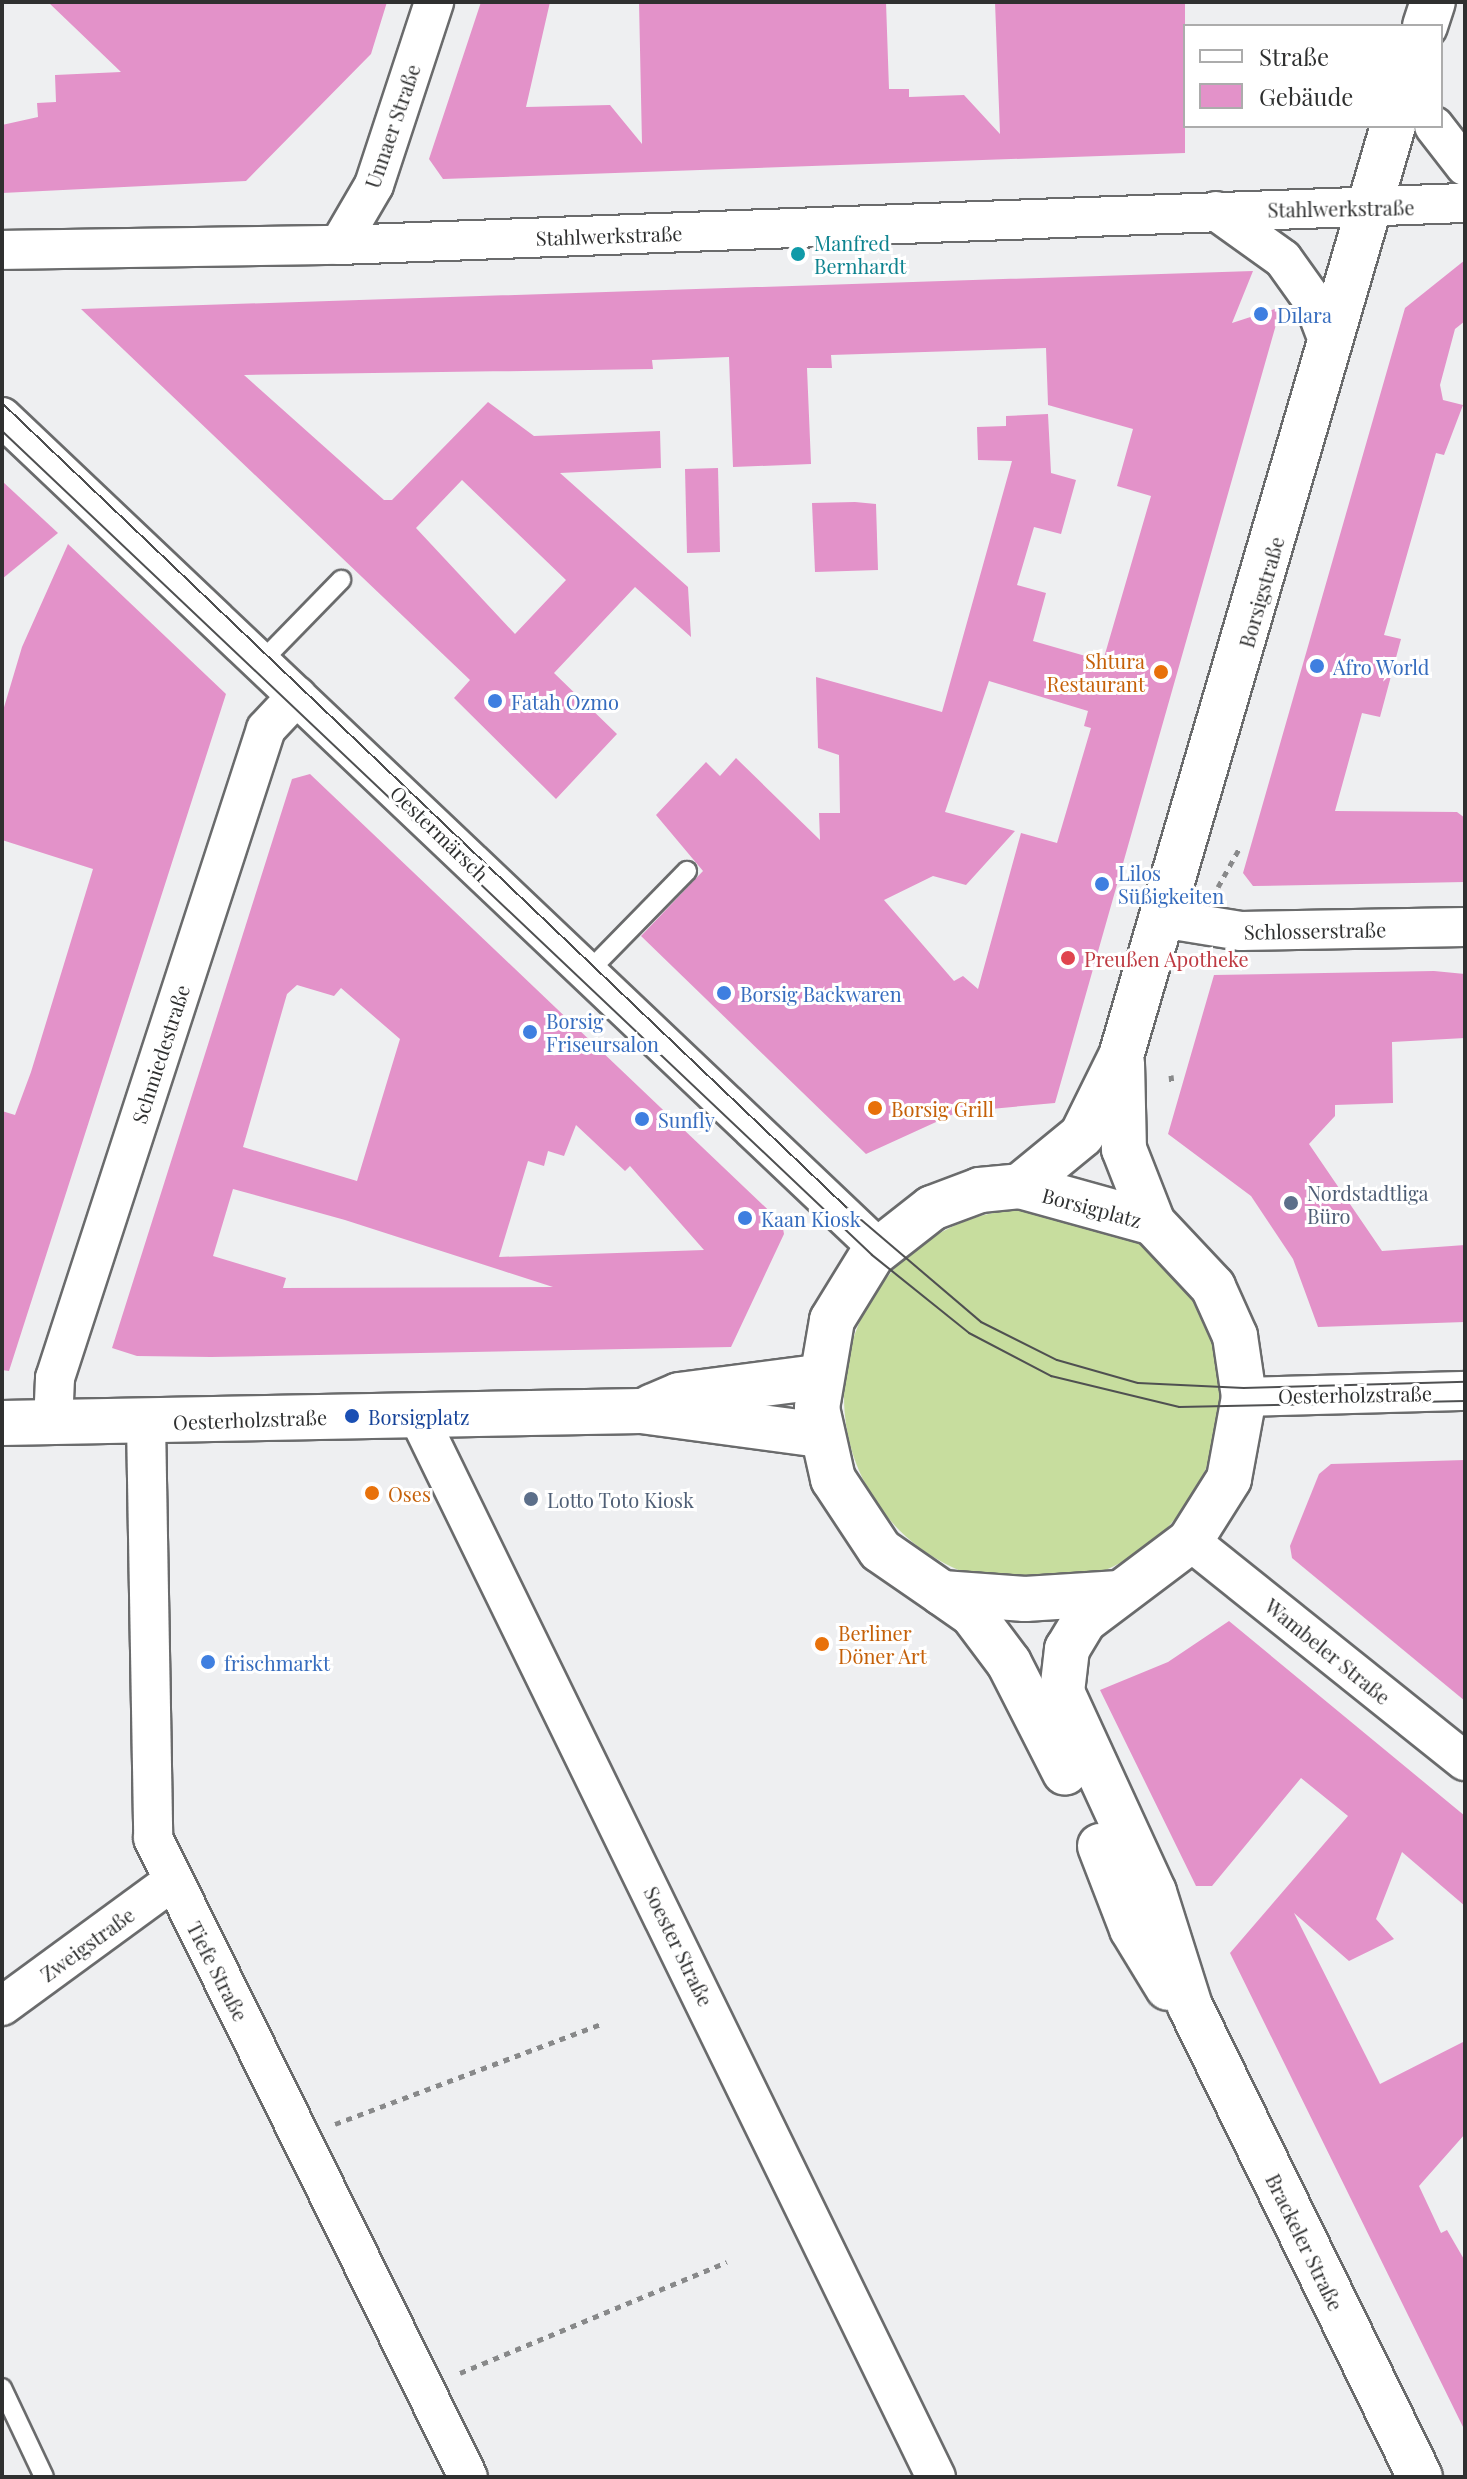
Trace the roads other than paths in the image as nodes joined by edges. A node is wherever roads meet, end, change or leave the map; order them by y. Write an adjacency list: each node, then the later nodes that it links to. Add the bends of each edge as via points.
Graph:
1 (434, 2): 10 (street, Unnaer Straße, via 374,185)
2 (1433, 2): 3 (main road)
3 (1426, 24)
4 (1392, 128): 8 (main road, Borsigstraße)
5 (1436, 128): 6 (street)
6 (1465, 166)
7 (1465, 203): 8 (street, Stahlwerkstraße)
8 (1367, 205): 9 (street, Stahlwerkstraße); 12 (main road, Borsigstraße)
9 (1216, 211): 10 (street, Stahlwerkstraße); 12 (street, Stahlwerkstraße, via 1266,239 1298,276)
10 (339, 245): 11 (street, Stahlwerkstraße)
11 (2, 250)
12 (1330, 346): 18 (main road, Borsigstraße)
13 (2, 417): 15 (street, Oestermärsch)
14 (341, 580): 15 (lane)
15 (261, 662): 16 (street, Oestermärsch)
16 (297, 696): 20 (street, Oestermärsch); 32 (street, Schmiedestraße, via 266,729 55,1378)
17 (687, 871): 20 (lane)
18 (1167, 919): 19 (street, Schlosserstraße, via 1241,931); 21 (main road, Borsigstraße)
19 (1465, 927)
20 (587, 973): 24 (street, Oestermärsch)
21 (1121, 1056): 22 (main road, Borsigstraße, via 1082,1135); 23 (main road, Borsigstraße, via 1124,1149)
22 (1020, 1186): 23 (main road, Borsigplatz); 24 (main road, Borsigplatz, via 980,1190 932,1208)
23 (1153, 1223): 27 (main road, Borsigplatz, via 1213,1287 1235,1336)
24 (878, 1248): 25 (main road, Borsigplatz, via 832,1320)
25 (817, 1377): 28 (main road, Oesterholzstraße, via 679,1395); 33 (main road, Borsigplatz)
26 (1465, 1391): 27 (street, Oesterholzstraße)
27 (1244, 1397): 34 (main road, Borsigplatz, via 1229,1479)
28 (641, 1411): 29 (main road, Oesterholzstraße); 33 (main road, Oesterholzstraße)
29 (418, 1416): 30 (main road, Oesterholzstraße); 44 (street, Soester Straße)
30 (146, 1422): 32 (main road, Oesterholzstraße); 38 (street, Tiefe Straße, via 153,1838)
31 (2, 1423): 32 (main road, Oesterholzstraße)
32 (53, 1424)
33 (821, 1435): 35 (main road, Borsigplatz, via 853,1517 880,1550)
34 (1190, 1541): 36 (main road, Borsigplatz); 37 (street, Wambeler Straße)
35 (942, 1593): 36 (main road, via 1025,1599); 40 (main road, Brackeler Straße, via 973,1615 1009,1663 1120,1885 1155,1977)
36 (1119, 1593): 40 (main road, Brackeler Straße, via 1076,1631 1062,1692 1154,1892)
37 (1465, 1761)
38 (173, 1881): 39 (street, Zweigstraße); 43 (street, Tiefe Straße)
39 (2, 2006)
40 (1190, 2006): 45 (main road, Brackeler Straße)
41 (2, 2388): 42 (lane)
42 (44, 2477)
43 (468, 2477)
44 (936, 2477)
45 (1420, 2477)

